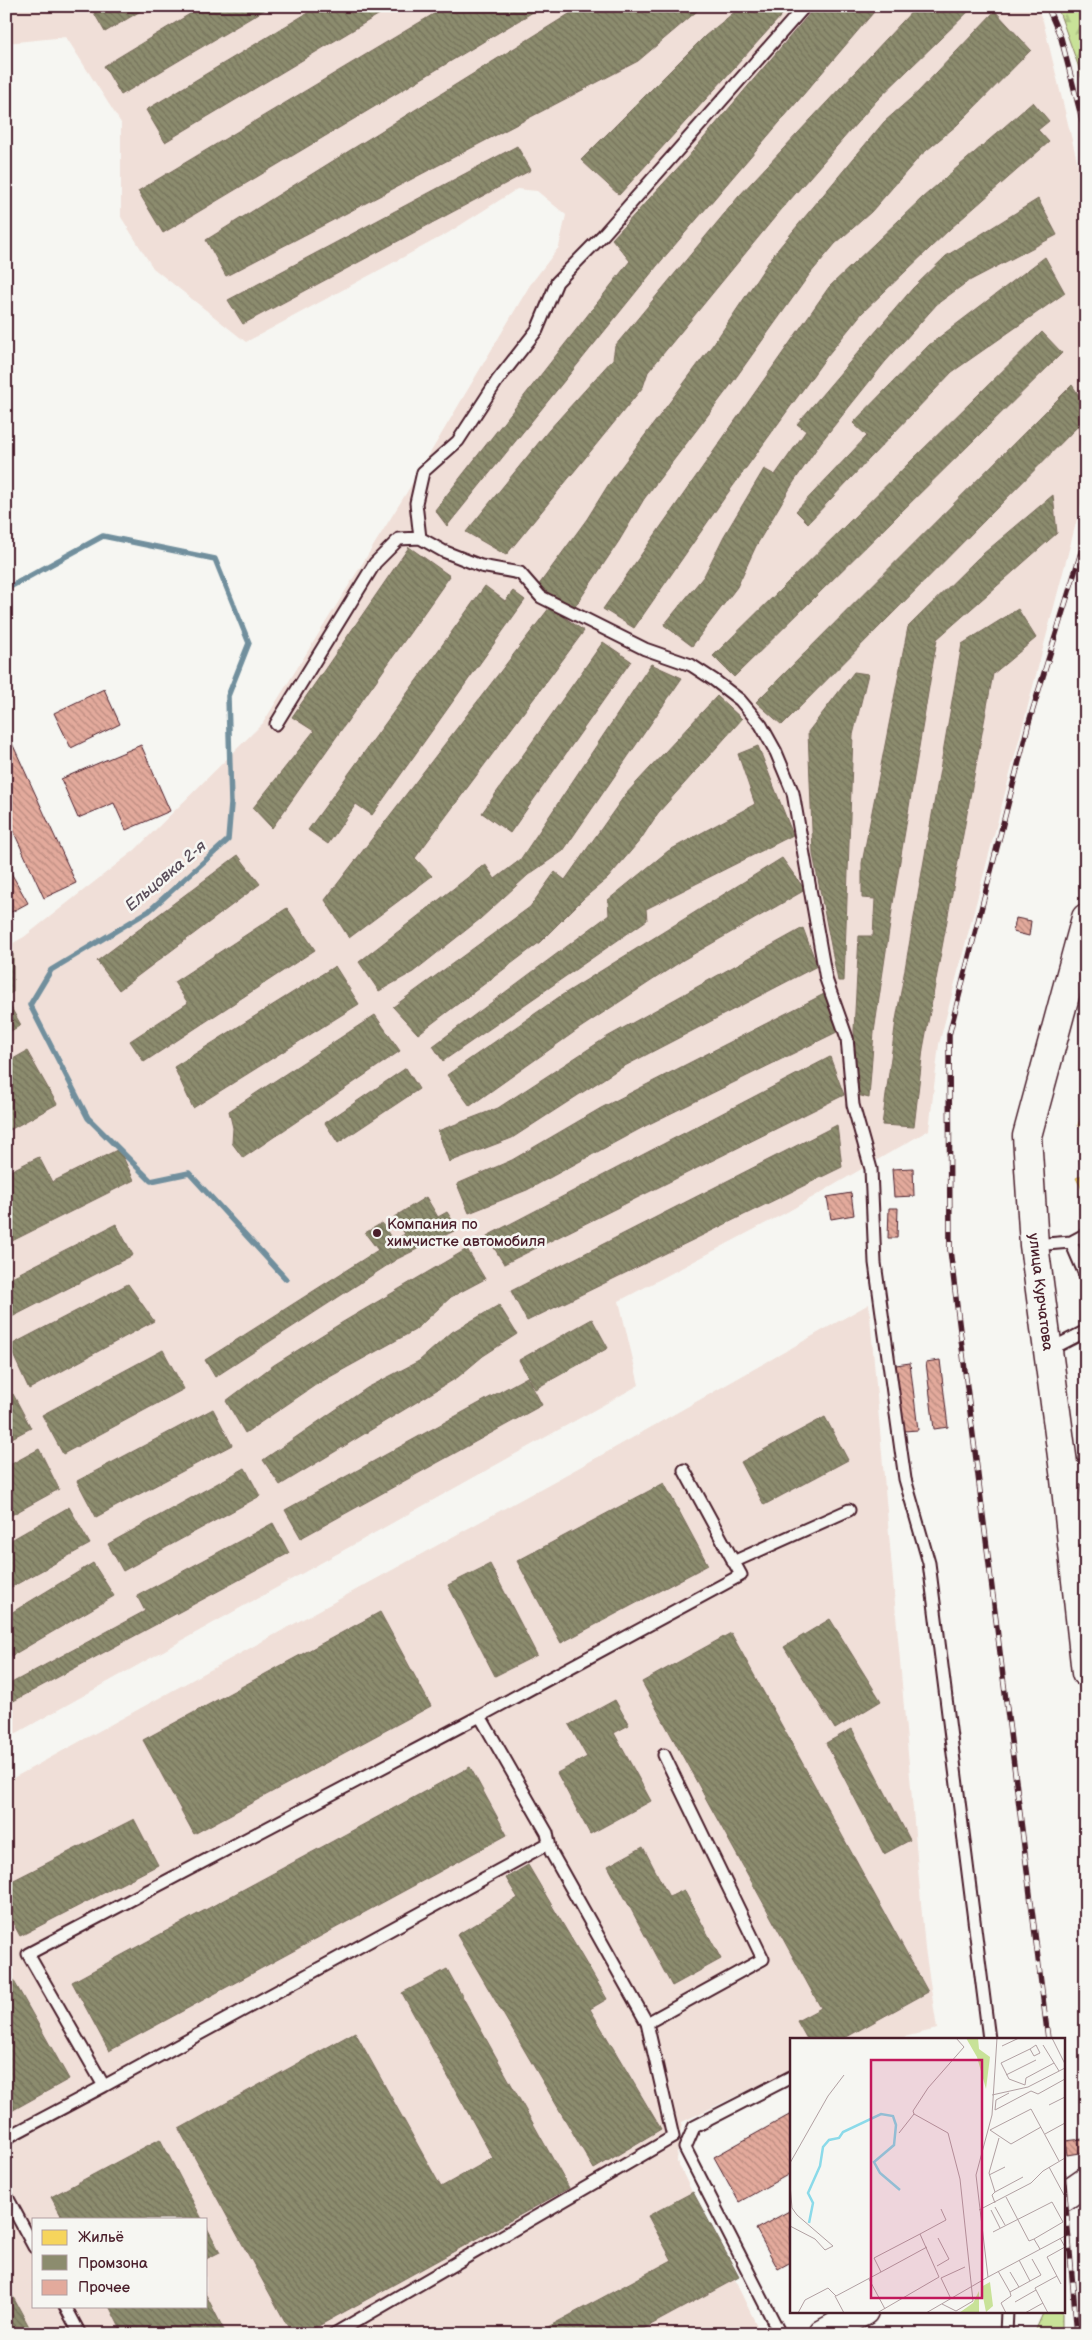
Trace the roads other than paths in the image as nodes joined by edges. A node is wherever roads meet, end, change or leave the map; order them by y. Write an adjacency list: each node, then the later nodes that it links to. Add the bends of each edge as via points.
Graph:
1 (805, 6): 2 (lane, via 603,235 557,282 537,330 496,381 458,441 423,472 416,503)
2 (420, 538): 3 (lane, via 400,539 375,563); 20 (lane, via 481,566 520,573 541,597 645,649 691,664 740,700 761,725 793,793 826,979 847,1038 853,1105 871,1169 875,1263 905,1478 929,1563)
3 (276, 724)
4 (1086, 918): 7 (main road, улица Курчатова, via 1027,1136)
5 (1086, 1234): 6 (lane)
6 (1071, 1242): 7 (lane); 8 (lane)
7 (1034, 1245): 10 (main road, улица Курчатова)
8 (1086, 1277)
9 (1086, 1331): 10 (lane)
10 (1049, 1350): 12 (main road, улица Курчатова)
11 (684, 1470): 14 (lane)
12 (1075, 1475): 15 (main road, улица Курчатова)
13 (849, 1510): 14 (lane)
14 (733, 1562): 16 (lane, via 740,1575)
15 (1086, 1672)
16 (480, 1716): 18 (lane, via 547,1833); 22 (lane, via 28,1954)
17 (664, 1755): 19 (lane, via 763,1959)
18 (549, 1843): 19 (lane, via 550,1852); 22 (lane)
19 (647, 2023): 32 (lane, via 673,2137)
20 (989, 2038)
21 (790, 2078): 33 (lane, via 694,2127 685,2148)
22 (104, 2086): 23 (lane)
23 (6, 2138)
24 (1086, 2180): 26 (main road)
25 (6, 2195): 27 (lane)
26 (1064, 2196)
27 (32, 2243)
28 (66, 2308): 31 (lane)
29 (862, 2312): 34 (main road)
30 (1007, 2312): 35 (lane)
31 (80, 2334)
32 (334, 2334)
33 (780, 2334)
34 (824, 2334)
35 (1006, 2334)

